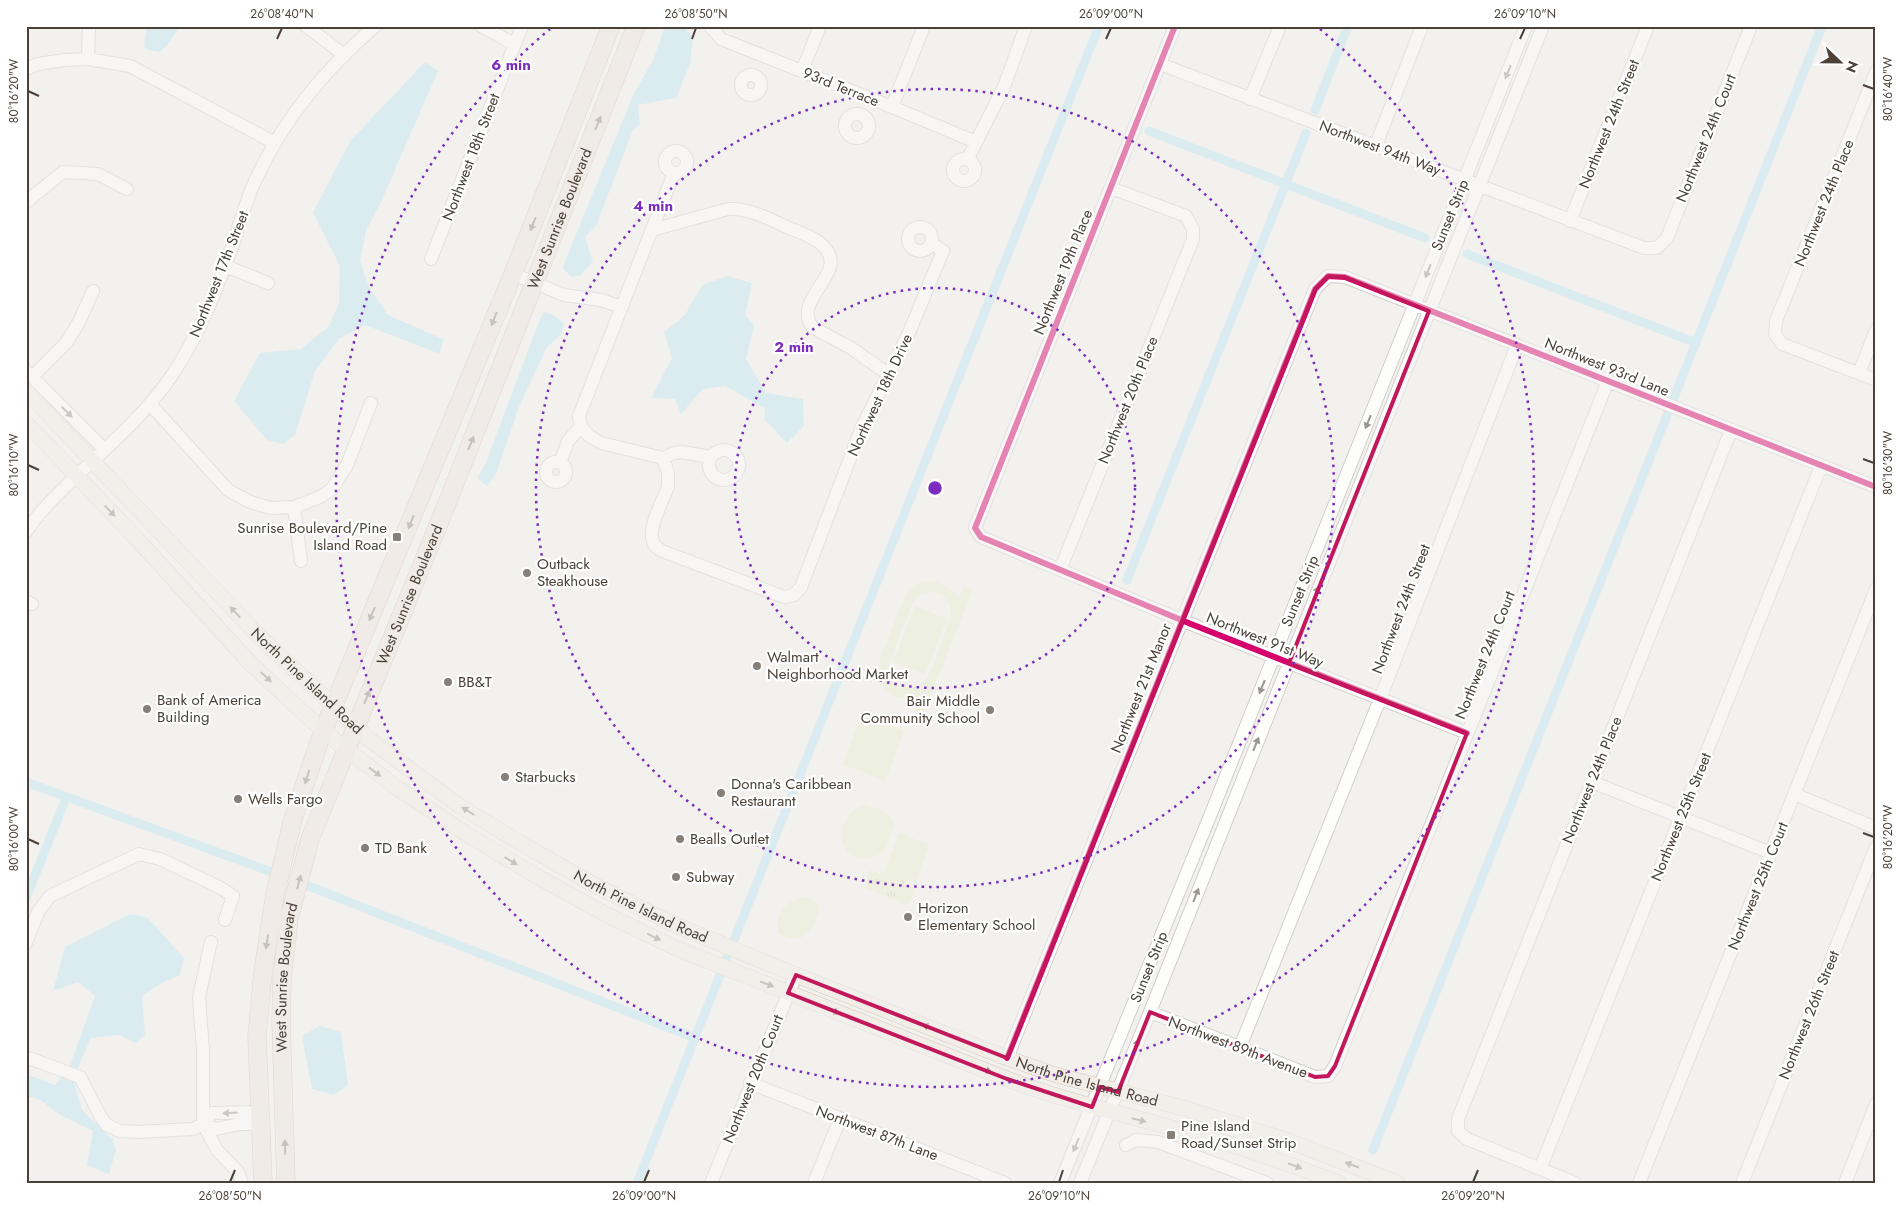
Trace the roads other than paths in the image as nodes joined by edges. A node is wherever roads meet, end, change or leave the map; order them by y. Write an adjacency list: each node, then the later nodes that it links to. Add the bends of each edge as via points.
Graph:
1 (90, 26): 22 (street)
2 (306, 26): 20 (street)
3 (375, 26): 20 (street, Northwest 17th Street)
4 (481, 26): 19 (street)
5 (522, 26): 19 (street, Northwest 18th Street)
6 (611, 26): 48 (highway, West Sunrise Boulevard, one-way to 48)
7 (636, 26): 51 (highway, West Sunrise Boulevard, one-way to 7)
8 (709, 26): 21 (street, 93rd Terrace, via 720,39)
9 (820, 26): 25 (street)
10 (924, 26): 30 (street)
11 (1026, 26): 32 (street, via 1004,87)
12 (1175, 26): 23 (street, Northwest 19th Place)
13 (1280, 26): 29 (street)
14 (1422, 26): 34 (street)
15 (1526, 26): 37 (street, Sunset Strip, one-way to 37)
16 (1543, 26): 38 (street, Sunset Strip)
17 (1648, 26): 42 (street, Northwest 24th Street)
18 (1751, 26): 45 (street, Northwest 24th Court, via 1667,238)
19 (514, 44): 46 (street, Northwest 18th Street)
20 (343, 54): 33 (street, Northwest 17th Street, via 309,92)
21 (762, 55): 25 (street, 93rd Terrace); 26 (street)
22 (88, 59): 24 (street, via 38,64); 33 (street, via 130,66)
23 (1160, 64): 29 (street, Northwest 94th Way); 39 (street, Northwest 19th Place)
24 (26, 69)
25 (802, 71): 28 (street, 93rd Terrace)
26 (754, 75)
27 (1875, 76): 58 (street, Northwest 24th Place, via 1776,321 1775,334 1782,344)
28 (868, 98): 30 (street, 93rd Terrace); 31 (street)
29 (1250, 99): 34 (street, Northwest 94th Way)
30 (892, 107): 32 (street, 93rd Terrace)
31 (862, 115)
32 (976, 142): 35 (street)
33 (275, 143): 47 (street, Northwest 17th Street, via 256,178)
34 (1376, 145): 37 (street, Northwest 94th Way)
35 (967, 160)
36 (674, 173): 43 (street)
37 (1464, 180): 38 (street, Northwest 94th Way); 53 (street, Sunset Strip, one-way to 53)
38 (1478, 186): 42 (street, Northwest 94th Way); 55 (street, Sunset Strip)
39 (1111, 188): 77 (street, Northwest 19th Place); 80 (street, Northwest 20th Place, via 1186,216 1193,229 1193,239)
40 (127, 189): 41 (street, via 98,174 63,172)
41 (26, 202)
42 (1570, 221): 45 (street, Northwest 94th Way, via 1644,248)
43 (652, 230): 54 (street); 59 (street, via 728,209 739,209 754,212 819,241 829,253 831,265 808,306 808,321 812,327 851,348)
44 (931, 244): 59 (street, Northwest 18th Drive, via 943,250)
45 (1657, 248)
46 (431, 259)
47 (225, 266): 50 (street); 64 (street, Northwest 17th Street, via 198,331)
48 (513, 274): 51 (street); 86 (highway, West Sunrise Boulevard, one-way to 86)
49 (1328, 276): 53 (street, Northwest 93rd Lane, via 1345,277); 82 (street, Northwest 21st Manor, via 1316,289)
50 (268, 283)
51 (535, 283): 54 (street, via 564,295 602,300); 87 (highway, West Sunrise Boulevard, one-way to 51)
52 (93, 291): 60 (street, via 66,343)
53 (1414, 305): 55 (street, Northwest 93rd Lane); 83 (street, Sunset Strip, one-way to 83)
54 (622, 307): 66 (street, via 579,416)
55 (1429, 311): 57 (street, Northwest 93rd Lane); 84 (street, Sunset Strip, one-way to 55)
56 (1876, 330): 58 (street)
57 (1517, 345): 62 (street, Northwest 93rd Lane); 85 (street, Northwest 24th Street)
58 (1859, 373): 61 (street)
59 (888, 374): 70 (street, Northwest 18th Drive, via 862,426 801,587 794,595 784,597 656,546 651,530 669,480)
60 (28, 380): 68 (street, one-way to 68); 71 (main road, North Pine Island Road)
61 (1876, 380)
62 (1608, 381): 67 (street, Northwest 93rd Lane); 89 (street, Northwest 24th Court)
63 (371, 403): 76 (street, via 347,465 332,489)
64 (150, 404): 68 (street, Northwest 17th Street); 76 (street, via 228,490 250,502 271,508)
65 (26, 423): 74 (main road, North Pine Island Road)
66 (581, 426): 70 (street, via 601,443); 72 (street, via 568,441)
67 (1730, 430): 73 (street, Northwest 93rd Lane); 91 (street, Northwest 24th Place)
68 (104, 449): 71 (street, Northwest 17th Street)
69 (711, 457): 70 (street, via 682,452)
70 (663, 458)
71 (92, 461): 74 (street, Northwest 17th Street); 86 (main road, North Pine Island Road, one-way to 71, via 256,633)
72 (560, 463)
73 (1821, 466): 75 (street, Northwest 93rd Lane); 93 (street, Northwest 25th Street)
74 (77, 476): 78 (street, Northwest 17th Street); 88 (main road, North Pine Island Road, one-way to 88, via 250,663)
75 (1876, 487)
76 (294, 507): 79 (street)
77 (975, 528): 80 (street, Northwest 91st Way, via 981,537)
78 (26, 532)
79 (301, 561)
80 (1060, 570): 82 (street, Northwest 91st Way)
81 (1876, 589): 92 (street, Northwest 25th Court)
82 (1182, 620): 83 (street, Northwest 91st Way); 105 (street, Northwest 21st Manor)
83 (1274, 657): 84 (street, Northwest 91st Way); 108 (street, Sunset Strip, one-way to 108)
84 (1289, 663): 85 (street, Northwest 91st Way); 102 (street, Sunset Strip, one-way to 84)
85 (1380, 699): 89 (street, Northwest 91st Way); 103 (street, Northwest 24th Street)
86 (333, 706): 87 (main road, North Pine Island Road); 88 (highway, West Sunrise Boulevard)
87 (355, 726): 90 (highway, West Sunrise Boulevard); 100 (main road, North Pine Island Road, one-way to 87, via 673,924 598,887 461,807)
88 (323, 731): 90 (main road, North Pine Island Road); 113 (highway, West Sunrise Boulevard, one-way to 113, via 293,819 275,894 257,1036)
89 (1467, 734): 106 (street, Northwest 24th Court, via 1335,1066)
90 (345, 750): 101 (main road, North Pine Island Road, one-way to 101, via 449,822 607,915 678,949); 120 (highway, West Sunrise Boulevard, one-way to 90, via 282,980 292,908 310,839)
91 (1592, 782): 93 (street); 117 (street, Northwest 24th Place, via 1458,1119 1458,1131 1467,1139)
92 (1794, 794): 94 (street); 96 (street, Northwest 25th Court)
93 (1680, 818): 96 (street); 117 (street, Northwest 25th Street)
94 (1876, 828)
95 (1876, 847): 131 (street, Northwest 26th Street)
96 (1771, 853): 130 (street, Northwest 25th Court)
97 (225, 920): 99 (street, via 233,896 160,859 139,854 50,896 43,903)
98 (211, 942): 115 (street, via 199,997)
99 (26, 943)
100 (796, 975): 101 (street, Northwest 20th Court); 105 (main road, North Pine Island Road, one-way to 100)
101 (788, 993): 107 (street, Northwest 20th Court); 111 (main road, North Pine Island Road, one-way to 111, via 1024,1086)
102 (1150, 1012): 103 (street, Northwest 89th Avenue); 109 (street, Sunset Strip, one-way to 102)
103 (1240, 1047): 106 (street, Northwest 89th Avenue, via 1315,1077)
104 (26, 1056): 115 (street, via 80,1077 102,1119 120,1131 193,1129)
105 (1007, 1058): 108 (main road, North Pine Island Road)
106 (1328, 1076)
107 (750, 1083): 114 (street, Northwest 87th Lane); 121 (street, Northwest 20th Court)
108 (1100, 1087): 109 (main road, North Pine Island Road); 111 (street, Sunset Strip)
109 (1118, 1092): 112 (street, Sunset Strip); 128 (main road, North Pine Island Road, one-way to 109, via 1286,1140 1188,1109)
110 (1876, 1104): 132 (street)
111 (1092, 1108): 112 (main road, North Pine Island Road); 124 (street, Sunset Strip, one-way to 124)
112 (1110, 1112): 125 (street, Sunset Strip); 127 (main road, North Pine Island Road, one-way to 127, via 1209,1138)
113 (261, 1118): 115 (street, via 216,1129); 119 (highway, West Sunrise Boulevard)
114 (840, 1119): 122 (street); 123 (street, Northwest 87th Lane)
115 (203, 1124): 118 (street, via 217,1150 238,1172)
116 (1126, 1145): 126 (street, via 1136,1140 1158,1142)
117 (1540, 1169): 129 (street)
118 (242, 1183)
119 (263, 1183)
120 (286, 1183)
121 (711, 1183)
122 (814, 1183)
123 (1004, 1183)
124 (1060, 1183)
125 (1080, 1183)
126 (1267, 1183)
127 (1339, 1183)
128 (1398, 1183)
129 (1575, 1183)
130 (1639, 1183)
131 (1742, 1183)
132 (1845, 1183)

